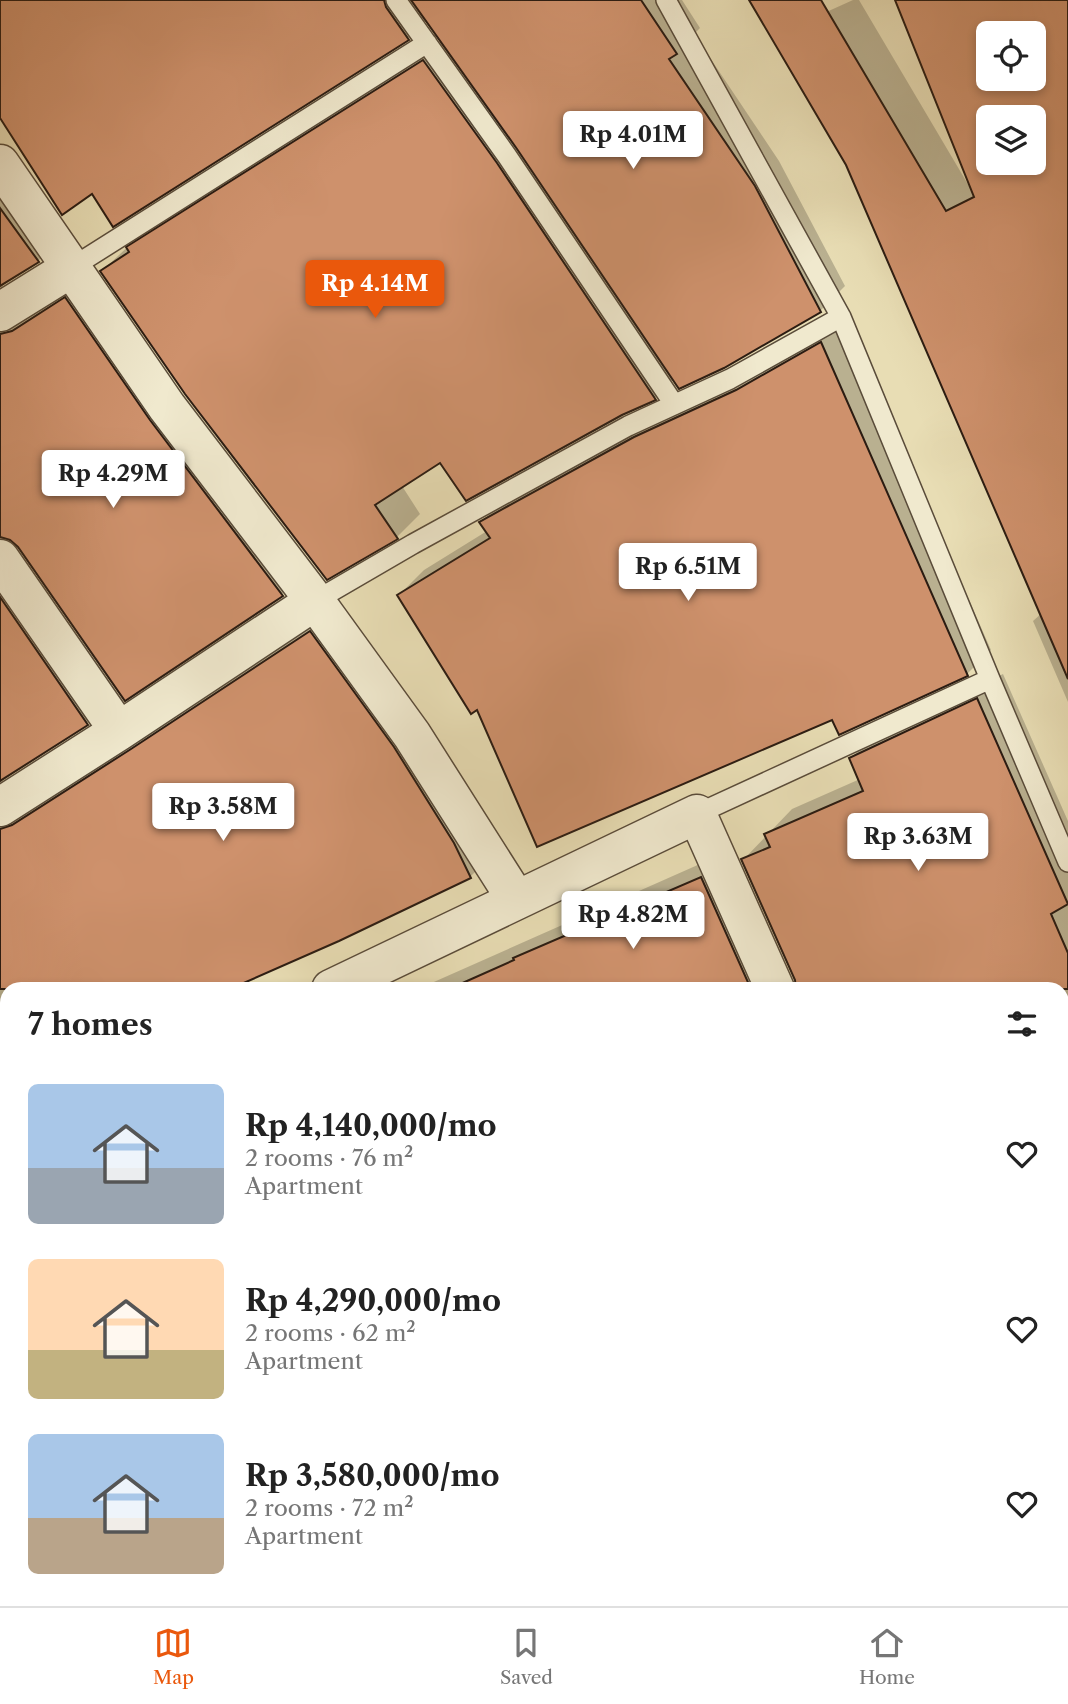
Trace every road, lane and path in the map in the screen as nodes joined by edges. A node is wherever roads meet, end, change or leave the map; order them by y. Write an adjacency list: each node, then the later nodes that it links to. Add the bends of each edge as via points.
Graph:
1 (396, 0): 3 (lane)
2 (666, 0): 7 (lane)
3 (427, 43): 5 (lane); 8 (lane)
4 (0, 164): 5 (street)
5 (71, 268): 6 (street); 10 (street, via 167,407)
6 (0, 312)
7 (841, 317): 8 (lane, via 730,379); 11 (lane)
8 (674, 404): 10 (lane)
9 (0, 559): 12 (street)
10 (315, 601): 12 (street); 16 (street, via 412,735)
11 (990, 679): 14 (lane); 15 (lane)
12 (120, 731): 13 (street)
13 (0, 807)
14 (697, 814): 16 (street); 18 (street)
15 (1068, 862)
16 (516, 899): 17 (street)
17 (345, 982)
18 (772, 982)

